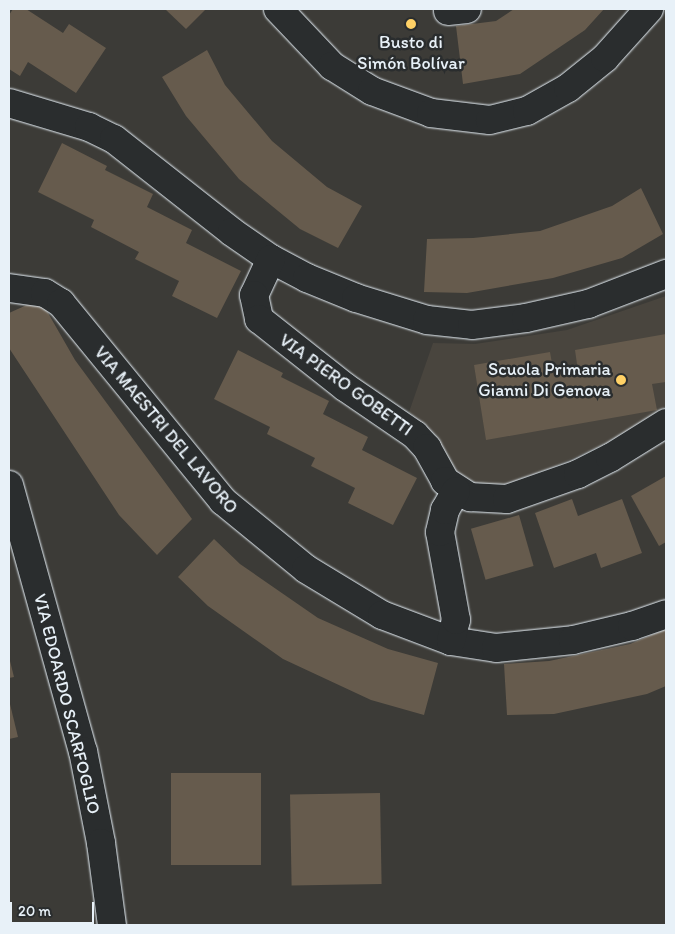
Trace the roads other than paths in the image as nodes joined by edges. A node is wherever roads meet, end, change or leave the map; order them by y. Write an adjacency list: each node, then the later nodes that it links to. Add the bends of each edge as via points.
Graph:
1 (278, 9): 2 (street, via 332,66 372,91 431,113 490,120 527,110 568,88 610,53)
2 (649, 9)
3 (15, 108): 4 (street, via 89,127 114,139)
4 (271, 259): 5 (street, via 307,278 392,310 427,320 472,325 526,318 588,304); 9 (street, VIA PIERO GOBETTI, via 254,294 259,320 345,387 415,435 427,448 440,474)
5 (666, 274)
6 (9, 288): 11 (street, VIA MAESTRI DEL LAVORO, via 45,292 61,303 197,471 223,501 265,539 363,605)
7 (666, 423): 9 (street, via 610,458 516,497 487,500)
8 (9, 485): 12 (street, VIA EDOARDO SCARFOGLIO, via 83,751)
9 (456, 491): 11 (street, via 445,510 440,532 456,620)
10 (666, 614): 11 (street, VIA MAESTRI DEL LAVORO, via 632,626 548,644 496,648)
11 (451, 641)
12 (112, 925)

